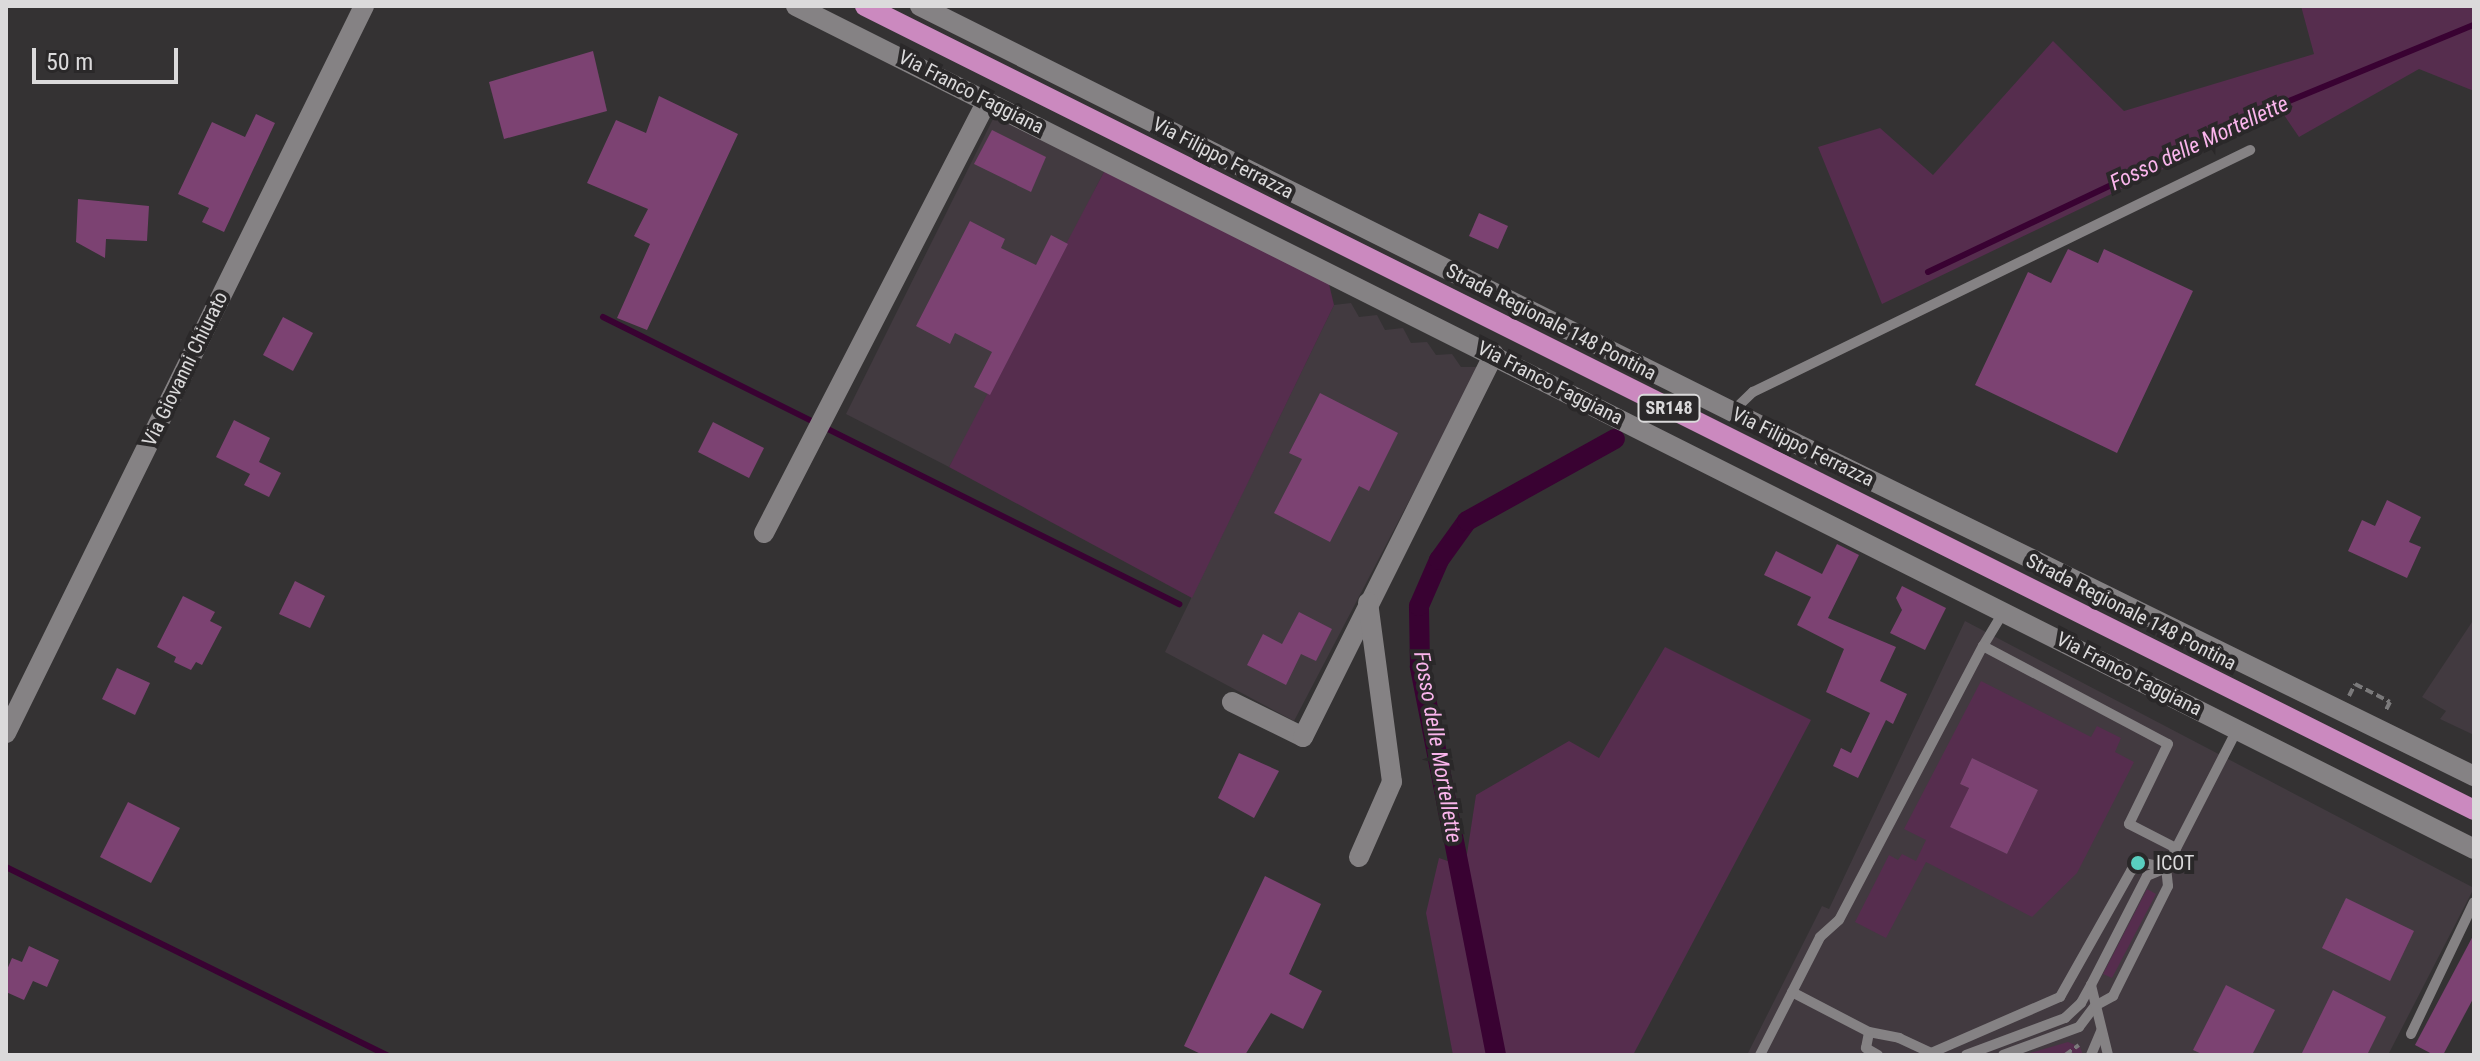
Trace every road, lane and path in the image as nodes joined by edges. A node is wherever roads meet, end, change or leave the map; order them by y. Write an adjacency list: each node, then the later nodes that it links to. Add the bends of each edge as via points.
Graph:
1 (364, 6): 17 (street, Via Giovanni Chiurato)
2 (796, 6): 5 (street, Via Franco Faggiana)
3 (865, 6): 19 (main road, Strada Regionale 148 Pontina / SR148)
4 (920, 6): 8 (street, Via Filippo Ferrazza)
5 (987, 101): 7 (street, Via Franco Faggiana); 9 (street)
6 (2250, 150): 8 (lane, via 1753,392)
7 (1494, 354): 10 (street); 11 (street, Via Franco Faggiana)
8 (1732, 412): 18 (street, Via Filippo Ferrazza)
9 (764, 533)
10 (1368, 603): 14 (street, via 1303,737); 22 (street, via 1392,782)
11 (2004, 611): 12 (lane); 16 (street, Via Franco Faggiana)
12 (1983, 646): 20 (lane, via 2168,744 2129,824); 26 (lane, via 1839,920 1820,937)
13 (2355, 684): 15 (path)
14 (1232, 702)
15 (2390, 702)
16 (2238, 728): 20 (lane); 21 (street, Via Franco Faggiana)
17 (6, 733)
18 (2474, 776)
19 (2474, 810)
20 (2176, 848): 23 (lane)
21 (2474, 849)
22 (1359, 857)
23 (2166, 868): 25 (lane, via 2147,876); 27 (lane, via 2168,886 2113,996); 29 (lane, via 2145,863 2131,871 2060,997 1931,1053)
24 (2474, 902): 30 (lane)
25 (2091, 985): 27 (lane); 34 (lane, via 2065,1018)
26 (1792, 992): 29 (lane); 32 (lane)
27 (2095, 1006): 28 (lane); 35 (lane, via 2079,1027)
28 (2101, 1030): 36 (lane); 37 (lane)
29 (1869, 1032): 31 (lane)
30 (2411, 1034)
31 (1865, 1051): 33 (lane)
32 (1760, 1055)
33 (1878, 1055)
34 (1966, 1055)
35 (2003, 1055)
36 (2091, 1055)
37 (2108, 1055)

